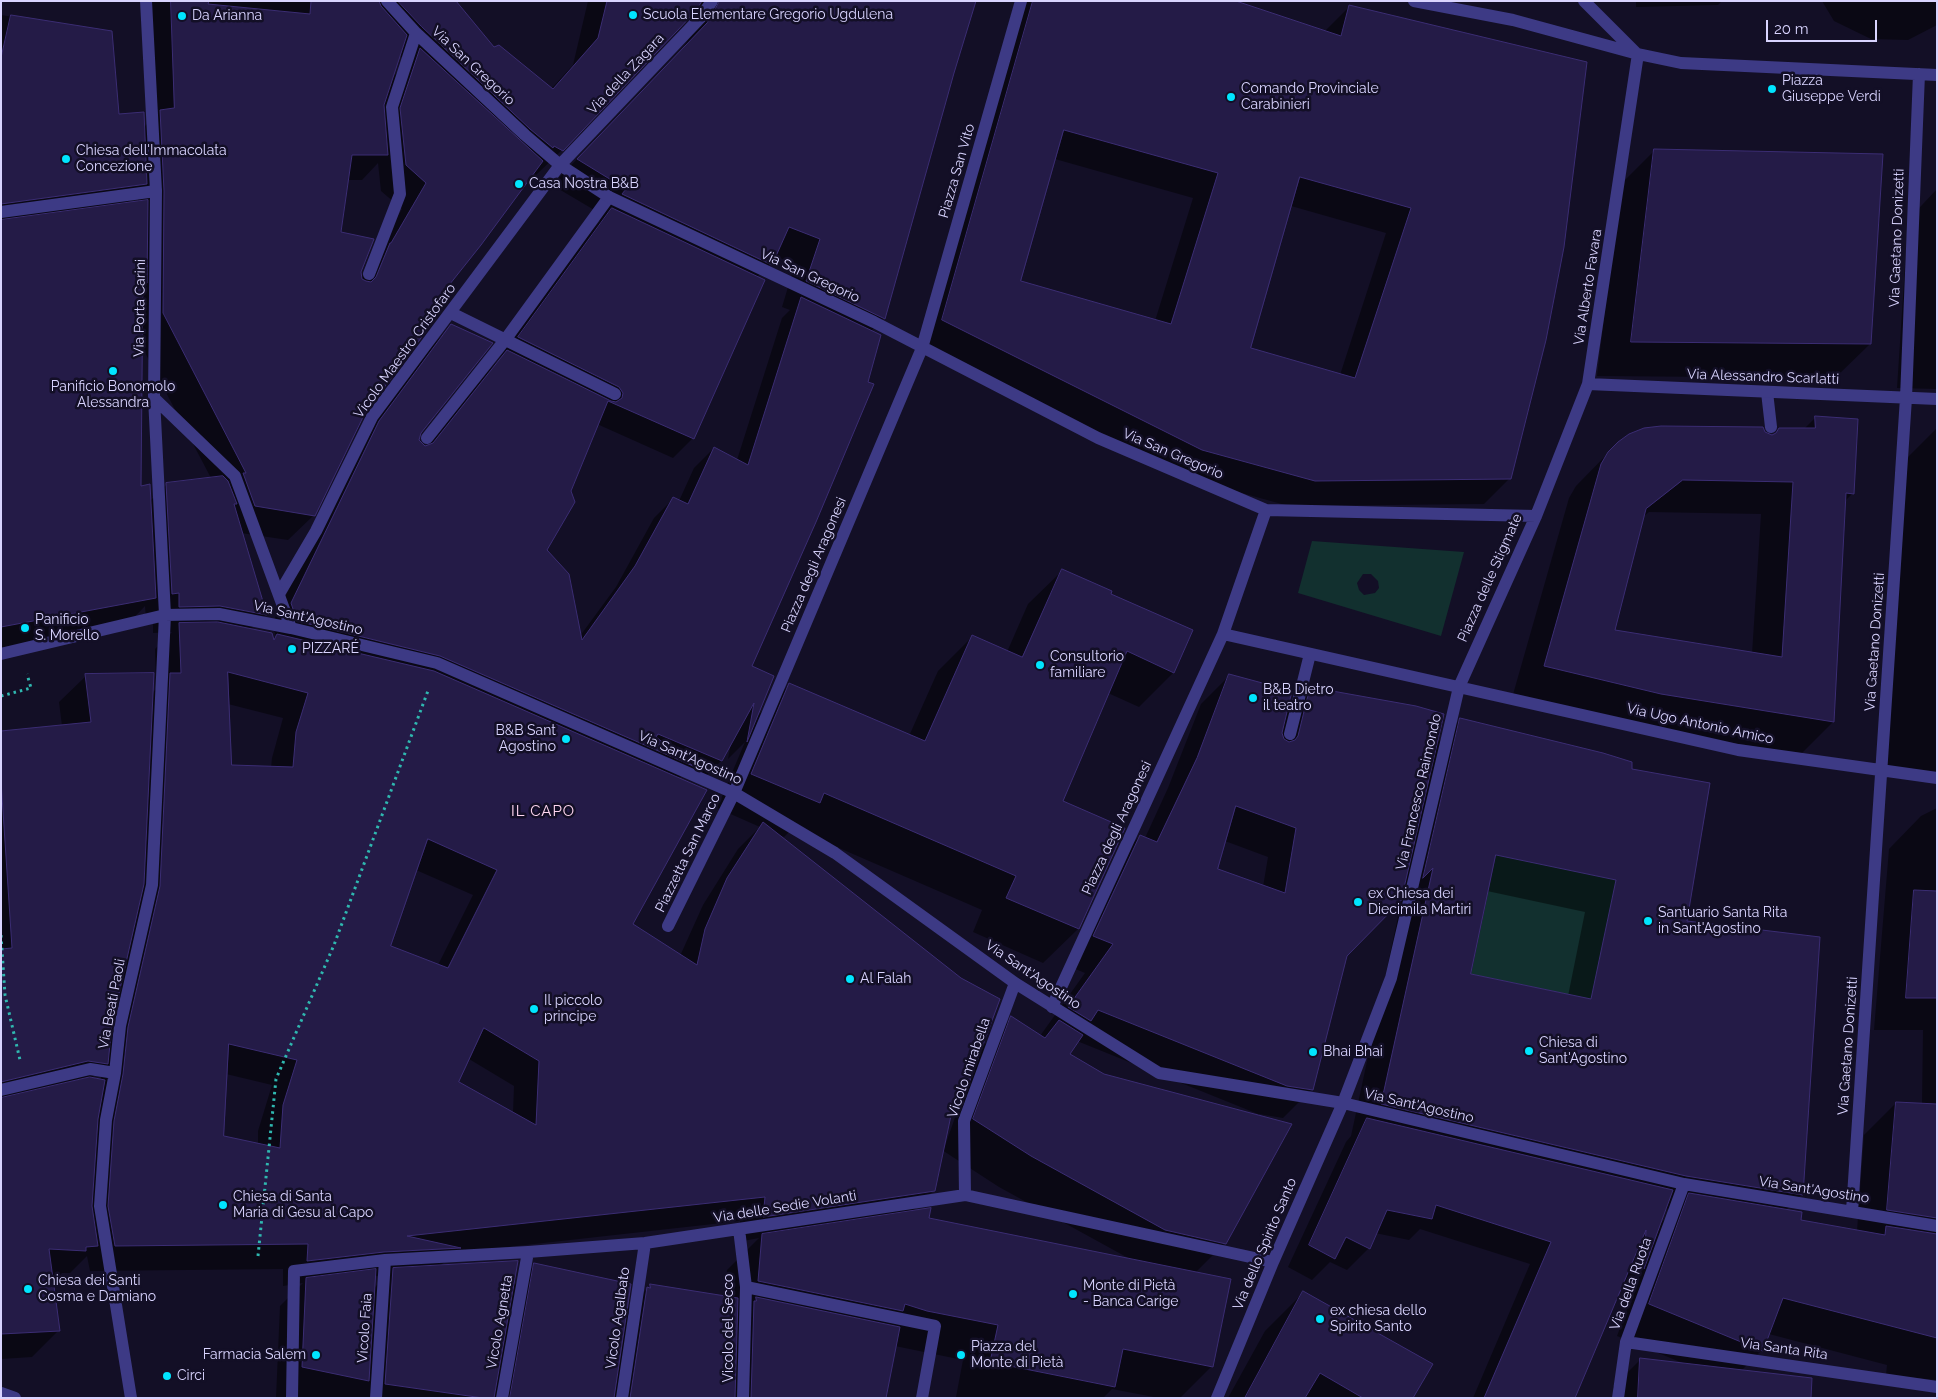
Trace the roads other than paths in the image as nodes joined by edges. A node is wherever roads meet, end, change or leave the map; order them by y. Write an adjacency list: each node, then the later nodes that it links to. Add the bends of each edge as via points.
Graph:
1 (146, 1): 13 (street, Via Porta Carini)
2 (387, 1): 8 (street, Via San Gregorio)
3 (712, 1): 12 (street, Via della Zagara, via 701,17)
4 (1021, 1): 19 (street, Piazza San Vito)
5 (1584, 1): 9 (street)
6 (1421, 2): 7 (street)
7 (1457, 5): 9 (street)
8 (416, 33): 12 (street, Via San Gregorio); 16 (street, via 392,107 400,194)
9 (1638, 54): 10 (street, via 1681,63); 20 (street, Via Alberto Favara)
10 (1919, 74): 11 (street); 24 (street, Via Gaetano Donizetti)
11 (1937, 75)
12 (560, 165): 14 (street, Via San Gregorio); 17 (street, Vicolo Maestro Cristofaro)
13 (156, 191): 15 (street); 23 (street, Via Porta Carini)
14 (609, 198): 18 (street); 19 (street, Via San Gregorio, via 874,322)
15 (1, 212)
16 (368, 274)
17 (451, 313): 18 (street); 30 (street, Vicolo Maestro Cristofaro, via 372,418 316,531)
18 (505, 340): 22 (street); 27 (street)
19 (922, 348): 28 (street, Via San Gregorio, via 1098,438); 40 (street, Piazza degli Aragonesi)
20 (1588, 384): 21 (street, Via Alessandro Scarlatti); 29 (street, Via Alberto Favara)
21 (1767, 392): 24 (street, Via Alessandro Scarlatti); 26 (street)
22 (615, 394)
23 (154, 398): 30 (street, via 235,476); 31 (street, Via Porta Carini)
24 (1906, 398): 25 (street, Via Alessandro Scarlatti); 38 (street, Via Gaetano Donizetti)
25 (1937, 399)
26 (1771, 427)
27 (427, 438)
28 (1266, 510): 29 (street, Piazza delle Stigmate); 33 (street)
29 (1536, 516): 36 (street, Piazza delle Stigmate)
30 (279, 594): 32 (street)
31 (164, 615): 32 (street, Via Sant'Agostino, via 219,614); 34 (street, Via Sant'Agostino); 44 (street, Via Beati Paoli, via 152,885 120,1026)
32 (291, 628): 40 (street, Via Sant'Agostino, via 438,664)
33 (1223, 634): 35 (street); 43 (street, Piazza degli Aragonesi)
34 (1, 654)
35 (1310, 654): 36 (street); 37 (street)
36 (1459, 687): 38 (street, Via Ugo Antonio Amico, via 1738,750); 46 (street, Via Francesco Raimondo, via 1391,978)
37 (1290, 734)
38 (1882, 771): 39 (street, Via Ugo Antonio Amico); 49 (street, Via Gaetano Donizetti)
39 (1937, 778)
40 (734, 793): 41 (street, Piazzetta San Marco); 42 (street, Via Sant'Agostino, via 835,853)
41 (668, 926)
42 (1015, 983): 43 (street, Via Sant'Agostino); 48 (street, Vicolo mirabella, via 964,1121)
43 (1052, 1007): 46 (street, Via Sant'Agostino, via 1159,1073)
44 (115, 1073): 45 (street, via 90,1069); 61 (street, Via Beati Paoli, via 106,1120 100,1206)
45 (1, 1090)
46 (1343, 1103): 47 (street, Via Sant'Agostino); 55 (street, Via dello Spirito Santo)
47 (1684, 1184): 49 (street, Via Sant'Agostino); 57 (street, Via della Ruota)
48 (965, 1195): 51 (street, Via delle Sedie Volanti); 55 (street, Via delle Sedie Volanti)
49 (1852, 1211): 50 (street, Via Sant'Agostino)
50 (1937, 1226)
51 (740, 1229): 52 (street, Via delle Sedie Volanti); 56 (street, Vicolo del Secco)
52 (645, 1243): 53 (street, Via delle Sedie Volanti); 65 (street, Vicolo Agalbato)
53 (528, 1252): 54 (street, Via delle Sedie Volanti); 64 (street, Vicolo Agnetta)
54 (385, 1260): 62 (street, Via delle Sedie Volanti, via 294,1271); 63 (street, Vicolo Faia)
55 (1273, 1262): 68 (street, Via dello Spirito Santo)
56 (746, 1287): 66 (street, Vicolo del Secco); 67 (street, via 935,1326)
57 (1626, 1342): 58 (street, Via Santa Rita); 69 (street, Via della Ruota)
58 (1937, 1386)
59 (1, 1393): 60 (street)
60 (15, 1398)
61 (131, 1398)
62 (292, 1398)
63 (376, 1398)
64 (502, 1398)
65 (622, 1398)
66 (743, 1398)
67 (922, 1398)
68 (1217, 1398)
69 (1618, 1398)

